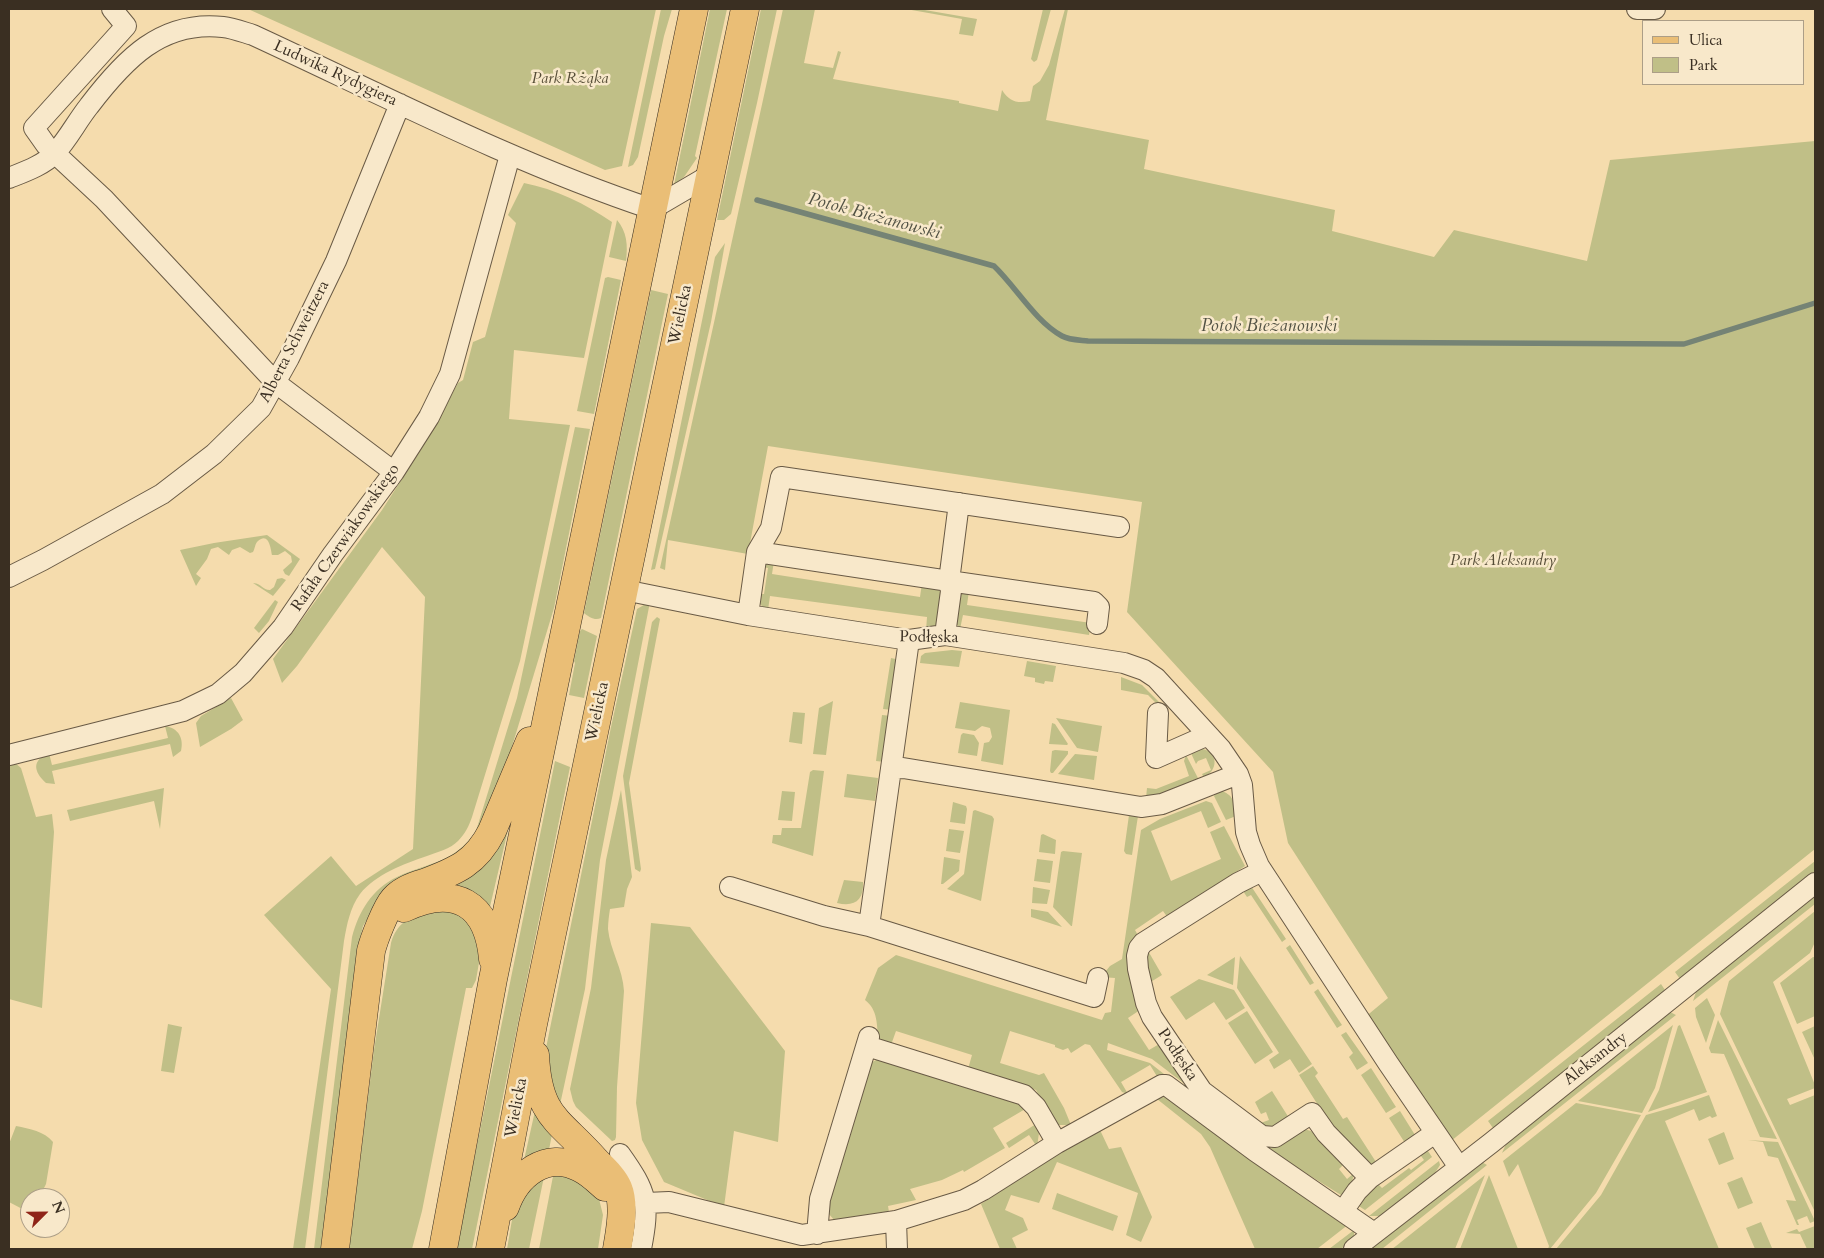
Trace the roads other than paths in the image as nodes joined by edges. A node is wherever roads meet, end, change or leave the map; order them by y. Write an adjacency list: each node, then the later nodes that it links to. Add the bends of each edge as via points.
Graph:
1 (112, 9): 7 (street, via 126,26 34,128)
2 (694, 9): 11 (main road)
3 (745, 9): 9 (main road, Wielicka)
4 (1637, 9): 5 (street)
5 (1655, 9)
6 (400, 104): 7 (street, Ludwika Rydygiera, via 253,35 224,27 194,27 165,34 143,47 90,105); 8 (street, Ludwika Rydygiera); 12 (street, Alberta Schweitzera, via 336,261)
7 (55, 153): 10 (street, Ludwika Rydygiera); 12 (street, via 104,199)
8 (510, 155): 11 (street, Ludwika Rydygiera); 13 (street, Rafała Czerwiakowskiego, via 450,374 429,417)
9 (710, 174): 11 (street); 19 (main road, Wielicka)
10 (9, 178)
11 (652, 209): 24 (main road)
12 (276, 383): 13 (street); 17 (street, Alberta Schweitzera, via 261,408 214,454 162,494)
13 (394, 472): 27 (street, Rafała Czerwiakowskiego, via 326,563 283,628 243,673 218,694 183,711)
14 (959, 503): 15 (street); 16 (street, via 781,477 771,528); 18 (street)
15 (1120, 527)
16 (757, 552): 18 (street); 20 (street)
17 (9, 577)
18 (948, 581): 21 (street, via 1094,602 1099,606); 22 (street, via 951,591)
19 (624, 590): 20 (street, Podłęska); 37 (main road, Wielicka)
20 (748, 615): 23 (street, Podłęska)
21 (1097, 624)
22 (945, 635): 23 (street, Podłęska); 26 (street, Podłęska, via 1134,665 1156,678)
23 (909, 640): 28 (street)
24 (553, 688): 33 (main road, via 486,843 460,868 401,892 392,900); 36 (main road)
25 (1158, 713): 26 (street, via 1156,758)
26 (1208, 735): 29 (street, Podłęska)
27 (17, 753)
28 (891, 769): 29 (street, via 903,768 1141,807 1162,804); 34 (street)
29 (1238, 774): 30 (street, Podłęska, via 1248,838)
30 (1262, 871): 38 (street, Podłęska); 42 (street, Podłęska, via 1238,882 1143,943 1137,956 1148,1011 1202,1091 1262,1136 1275,1136 1312,1113 1326,1133)
31 (1815, 883): 41 (street, Aleksandry)
32 (730, 888): 34 (street)
33 (384, 918): 36 (main road, via 435,898 457,899 480,915 489,934); 50 (main road, via 371,951)
34 (869, 926): 35 (street, via 1094,997)
35 (1098, 978)
36 (493, 979): 51 (main road)
37 (533, 1024): 45 (main road, via 536,1074 544,1104 559,1124 613,1179 620,1194); 49 (main road, Wielicka)
38 (1435, 1133): 41 (street, Podłęska); 42 (street)
39 (1057, 1143): 44 (street, via 1166,1085); 46 (street, via 964,1200); 48 (street, via 1036,1106 1024,1095 868,1041 820,1199)
40 (620, 1154): 43 (street, via 634,1174)
41 (1459, 1167): 47 (street, Aleksandry)
42 (1370, 1178): 44 (street)
43 (646, 1203): 48 (street, via 669,1202 802,1235); 53 (street, via 647,1222)
44 (1343, 1212): 47 (street)
45 (620, 1213): 49 (main road, via 614,1196 589,1173 570,1164 551,1162 534,1167 518,1182 506,1202); 52 (main road)
46 (896, 1221): 48 (street); 54 (street)
47 (1374, 1233): 55 (street, Aleksandry)
48 (817, 1234)
49 (491, 1247)
50 (335, 1249)
51 (443, 1249)
52 (616, 1249)
53 (641, 1249)
54 (897, 1249)
55 (1354, 1249)

